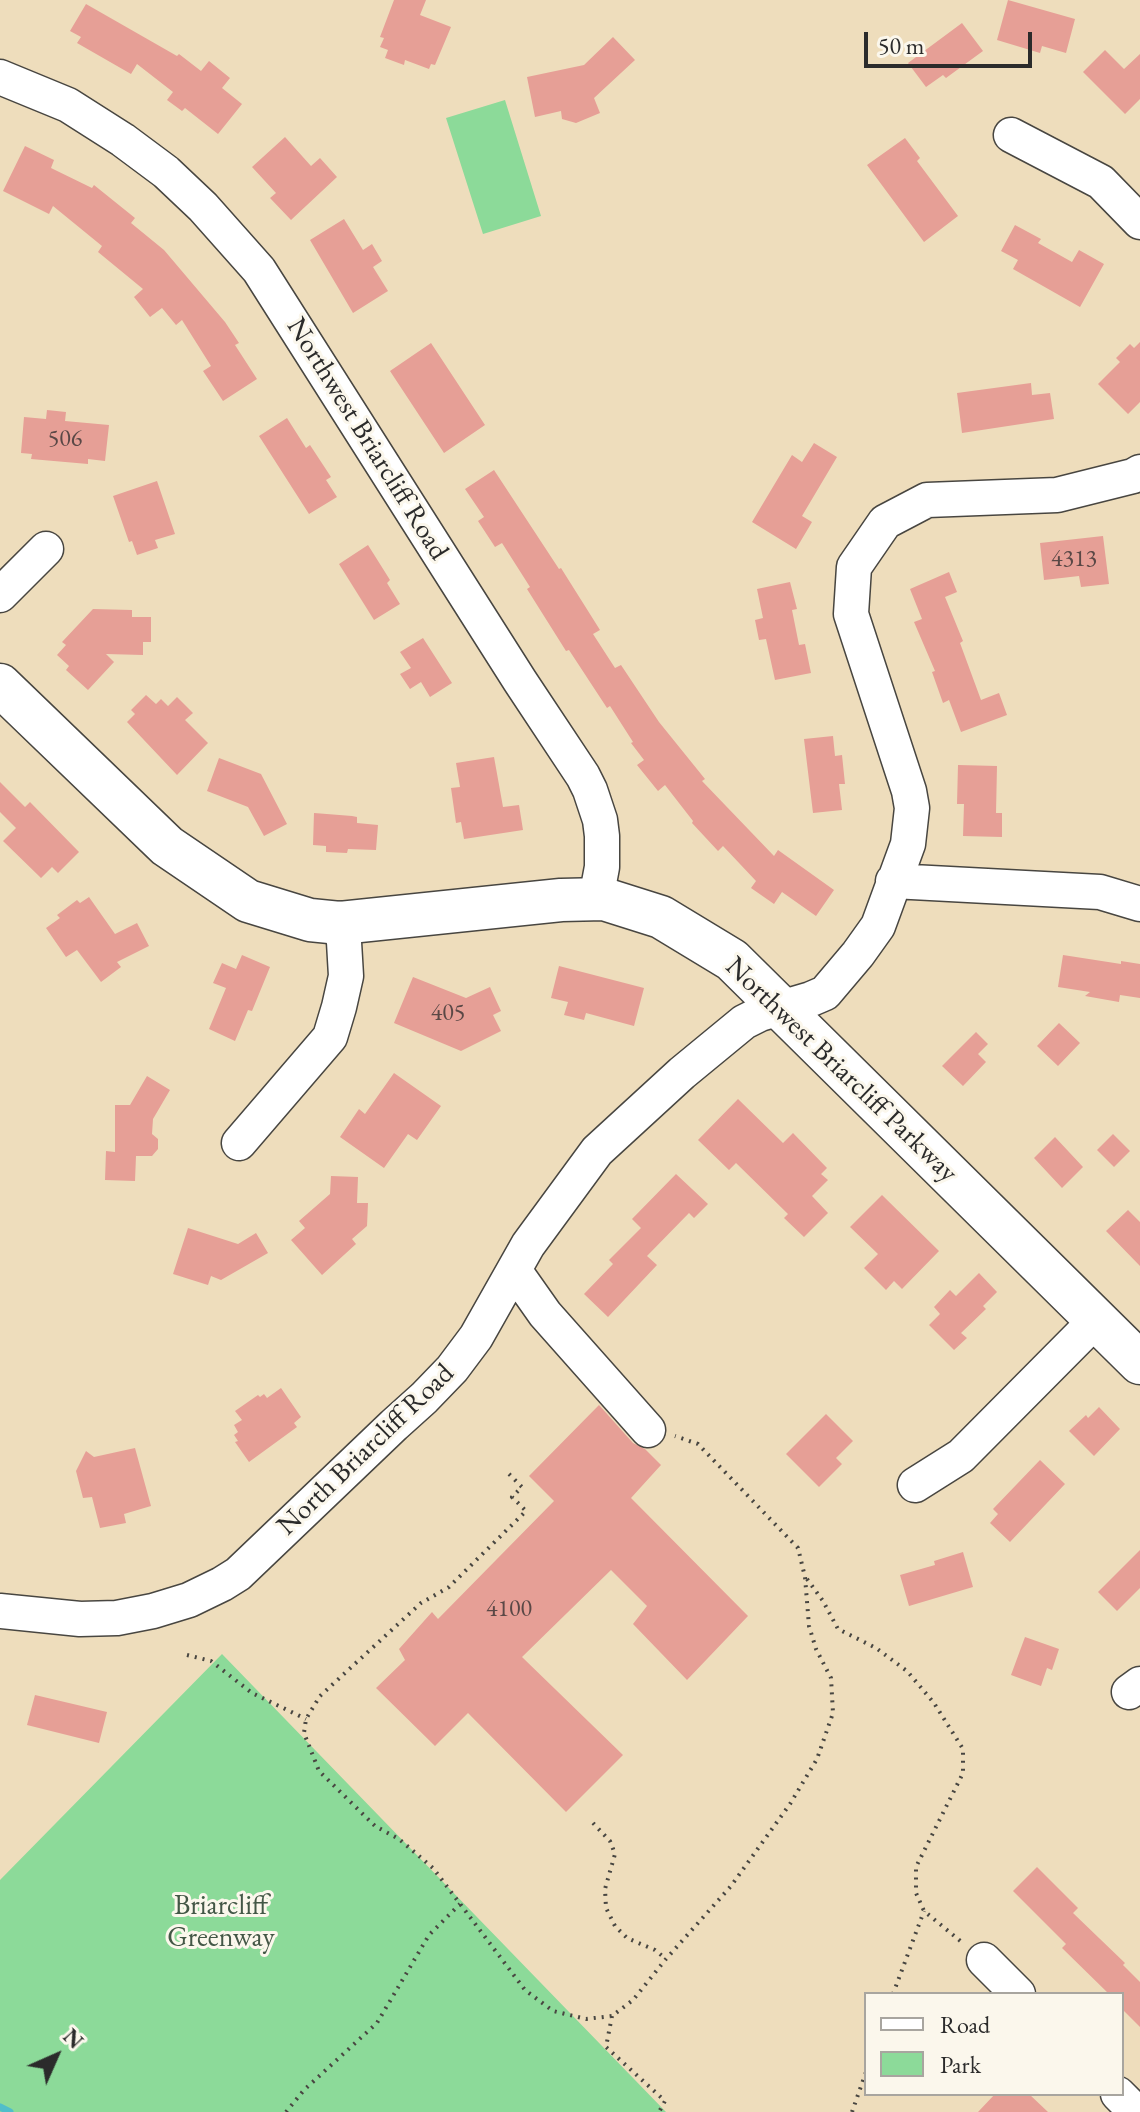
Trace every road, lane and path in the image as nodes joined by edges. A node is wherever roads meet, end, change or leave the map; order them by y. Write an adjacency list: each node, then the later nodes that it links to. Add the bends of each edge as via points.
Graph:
1 (0, 77): 9 (street, Northwest Briarcliff Road, via 68,105 166,172 259,270 583,776 600,820 599,883)
2 (1011, 135): 3 (street, via 1101,182)
3 (1140, 222)
4 (1140, 472): 8 (street, North Briarcliff Road, via 1057,495 927,500 885,522 854,567 851,614 912,808 908,844)
5 (46, 549): 6 (street)
6 (0, 595)
7 (0, 685): 11 (main road, Northwest Briarcliff Parkway, via 167,846 248,901 310,920)
8 (893, 881): 10 (street, via 1100,892); 12 (street, North Briarcliff Road, via 878,926 825,993)
9 (604, 899): 11 (main road, Northwest Briarcliff Parkway); 12 (main road, Northwest Briarcliff Parkway, via 661,917 732,960)
10 (1140, 904)
11 (340, 923): 13 (street, via 346,976 330,1037)
12 (783, 1008): 14 (street, North Briarcliff Road, via 744,1022 597,1151); 15 (main road, Northwest Briarcliff Parkway)
13 (239, 1143)
14 (514, 1270): 17 (street, via 545,1314); 21 (street, North Briarcliff Road, via 452,1369 238,1574 189,1600 117,1618)
15 (1097, 1319): 16 (main road, Northwest Briarcliff Parkway); 19 (street, via 961,1456)
16 (1140, 1363)
17 (659, 1432): 20 (path, via 698,1444 798,1548)
18 (509, 1474): 23 (path, via 522,1487 512,1497 526,1511 449,1587 421,1603 346,1670)
19 (915, 1485)
20 (805, 1577): 26 (path, via 838,1629 907,1671 963,1749 963,1773 916,1867 916,1893); 28 (path, via 809,1626 831,1678 833,1713 817,1759 731,1886)
21 (0, 1611)
22 (187, 1655): 23 (path, via 211,1661 252,1693)
23 (306, 1719): 25 (path, via 304,1733 319,1771 375,1826 433,1868)
24 (593, 1823): 28 (path, via 615,1854 605,1889 615,1926)
25 (461, 1904): 31 (path, via 525,1990 553,2011 586,2019); 34 (path, via 429,1935 377,2023)
26 (924, 1911): 27 (path); 29 (path)
27 (978, 1956): 30 (street)
28 (666, 1959): 31 (path, via 633,2000)
29 (894, 1992)
30 (1016, 1992)
31 (612, 2016): 35 (path, via 606,2047 665,2101)
32 (864, 2078): 36 (path)
33 (1120, 2096): 37 (street)
34 (286, 2112)
35 (659, 2112)
36 (852, 2112)
37 (1136, 2112)

